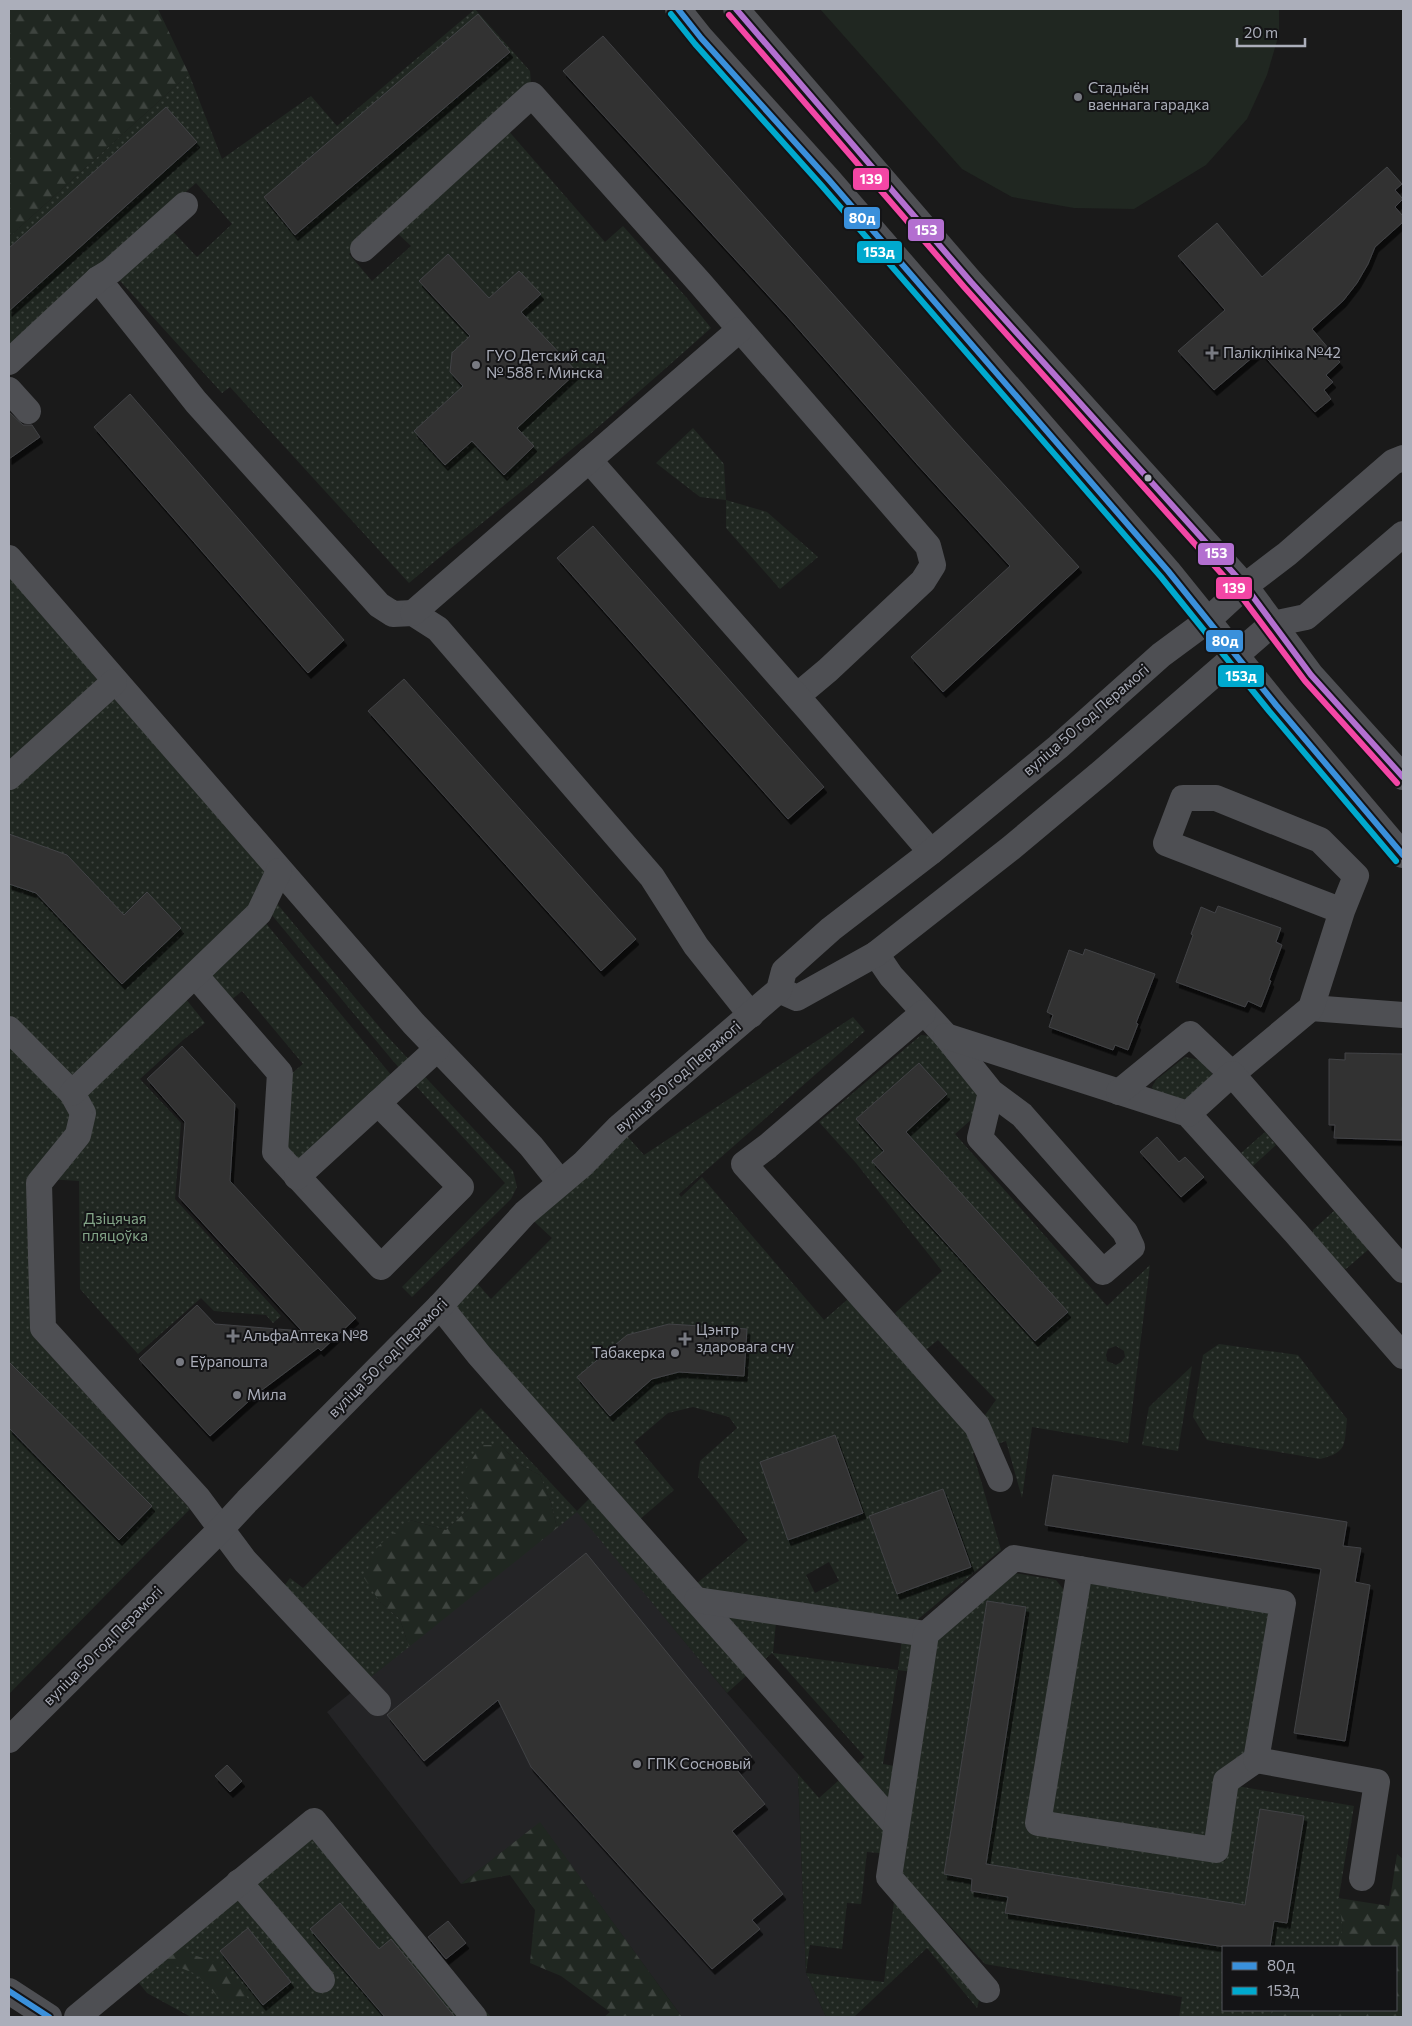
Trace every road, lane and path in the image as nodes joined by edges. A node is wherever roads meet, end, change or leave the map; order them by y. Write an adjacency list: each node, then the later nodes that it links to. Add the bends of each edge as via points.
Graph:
1 (678, 9): 16 (street, via 1168,571)
2 (736, 9): 14 (street, via 972,282)
3 (185, 205): 5 (street)
4 (364, 249): 6 (street, via 532,95)
5 (98, 279): 7 (street); 15 (street, via 196,402 379,605 393,614)
6 (739, 330): 11 (street); 20 (street, via 928,546 933,565 922,581)
7 (9, 362)
8 (9, 390): 9 (street)
9 (28, 411)
10 (1403, 458): 14 (street, вуліца 50 год Перамогі, via 1393,462)
11 (588, 460): 15 (street); 20 (street)
12 (1403, 534): 17 (street, via 1306,616)
13 (9, 558): 19 (street)
14 (1245, 586): 16 (street, вуліца 50 год Перамогі); 17 (street)
15 (413, 613): 32 (street, via 438,629 652,877 696,946)
16 (1207, 621): 18 (street); 23 (street, вуліца 50 год Перамогі, via 1161,654 1058,747)
17 (1272, 624): 18 (street); 22 (street, via 1311,675)
18 (1237, 655): 24 (street); 27 (street, via 1018,842)
19 (114, 682): 21 (street); 25 (street, via 230,811)
20 (797, 696): 23 (street)
21 (9, 777)
22 (1403, 777)
23 (931, 852): 29 (street, вуліца 50 год Перамогі, via 831,929 784,971)
24 (1403, 855)
25 (279, 871): 28 (street, via 260,913); 36 (street)
26 (1342, 911): 26 (street, via 1356,876 1320,840 1216,798 1183,798 1166,843); 30 (street)
27 (876, 954): 29 (street, via 797,998); 31 (street)
28 (195, 975): 40 (street); 43 (street, via 280,1072 275,1152)
29 (779, 990): 32 (street, вуліца 50 год Перамогі)
30 (1311, 1008): 33 (street); 37 (street)
31 (923, 1013): 35 (street); 48 (street, via 744,1164 978,1426)
32 (751, 1014): 44 (street, вуліца 50 год Перамогі)
33 (1403, 1015)
34 (9, 1029): 40 (street)
35 (946, 1036): 38 (street); 39 (street)
36 (437, 1049): 41 (street); 44 (street, via 531,1146)
37 (1232, 1074): 39 (street, via 1190,1034); 42 (street); 45 (street)
38 (991, 1092): 38 (street, via 980,1138 1103,1272 1132,1247 1125,1232 1022,1115)
39 (1118, 1092): 42 (street)
40 (72, 1093): 49 (street, via 83,1113 78,1135 38,1183 43,1328)
41 (378, 1103): 43 (street); 43 (street, via 461,1187 381,1267)
42 (1188, 1114): 47 (street)
43 (296, 1177)
44 (560, 1182): 46 (street, вуліца 50 год Перамогі, via 525,1213)
45 (1403, 1270)
46 (440, 1306): 49 (street, вуліца 50 год Перамогі); 51 (street, via 479,1355)
47 (1403, 1356)
48 (1000, 1479)
49 (222, 1528): 53 (street, via 245,1561); 54 (street, вуліца 50 год Перамогі)
50 (1080, 1569): 52 (street, via 1014,1558); 55 (street, via 1284,1603); 55 (street, via 1038,1823 1216,1850 1226,1781)
51 (698, 1600): 52 (street); 56 (street)
52 (926, 1634): 56 (street)
53 (378, 1703)
54 (12, 1731)
55 (1256, 1760): 57 (street, via 1377,1782)
56 (896, 1826): 60 (street, via 888,1876)
57 (1362, 1878)
58 (239, 1882): 59 (street); 63 (street); 64 (street, via 314,1820)
59 (322, 1980)
60 (987, 1990)
61 (9, 1991): 62 (street)
62 (49, 2017)
63 (77, 2017)
64 (474, 2017)

